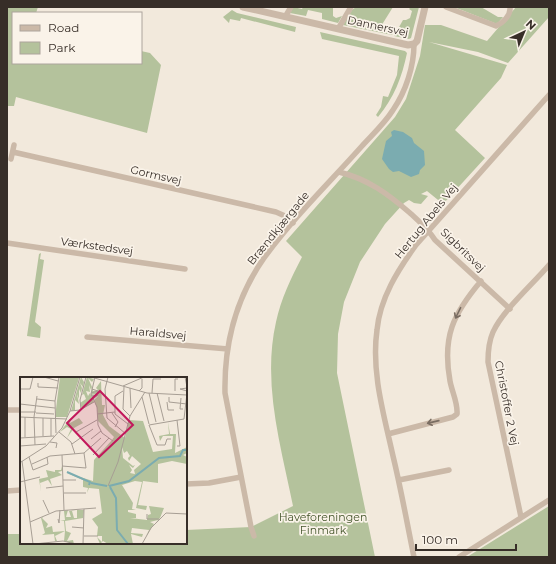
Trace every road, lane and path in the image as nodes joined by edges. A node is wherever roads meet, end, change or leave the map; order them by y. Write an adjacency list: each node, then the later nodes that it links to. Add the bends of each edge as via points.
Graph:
1 (243, 7): 7 (street, Dannersvej)
2 (291, 7): 7 (street)
3 (351, 7): 8 (street, Dannersvej)
4 (425, 7): 9 (street, Brændkjærgade, via 417,41)
5 (446, 7): 6 (street, via 496,26 511,12)
6 (510, 7)
7 (285, 17): 8 (street, Dannersvej)
8 (338, 29): 9 (street, Dannersvej, via 408,45)
9 (414, 44): 12 (street, Brændkjærgade, via 408,78 393,110)
10 (549, 94): 14 (street, Hertug Abels Vej)
11 (14, 146): 13 (street, Gormsvej, via 12,156 276,212)
12 (339, 172): 13 (street, Brændkjærgade); 14 (street, Sigbritsvej, via 356,176 385,192)
13 (293, 223): 21 (street, Brændkjærgade, via 264,258 243,296)
14 (429, 230): 18 (street, Sigbritsvej, via 435,240); 24 (street, Hertug Abels Vej, via 402,264 391,283 376,330 378,380)
15 (7, 243): 17 (street, Værkstedsvej)
16 (549, 265): 19 (street, Christoffer 2 Vej)
17 (185, 269)
18 (481, 281): 19 (street, Sigbritsvej); 24 (street, one-way to 24, via 459,310 449,338 448,360 457,414 453,418)
19 (510, 309): 32 (street, Christoffer 2 Vej, via 493,332 488,362)
20 (87, 337): 21 (street, Haraldsvej)
21 (228, 349): 26 (street, Brændkjærgade, via 225,393)
22 (7, 410): 23 (street)
23 (20, 410)
24 (388, 434): 27 (street, Hertug Abels Vej)
25 (449, 470): 27 (street)
26 (241, 477): 28 (street); 33 (street, Brændkjærgade)
27 (399, 480): 34 (street, Hertug Abels Vej)
28 (187, 484)
29 (20, 490): 30 (street)
30 (7, 491)
31 (549, 500): 32 (street)
32 (521, 517): 35 (street)
33 (254, 536)
34 (414, 557)
35 (459, 557)

